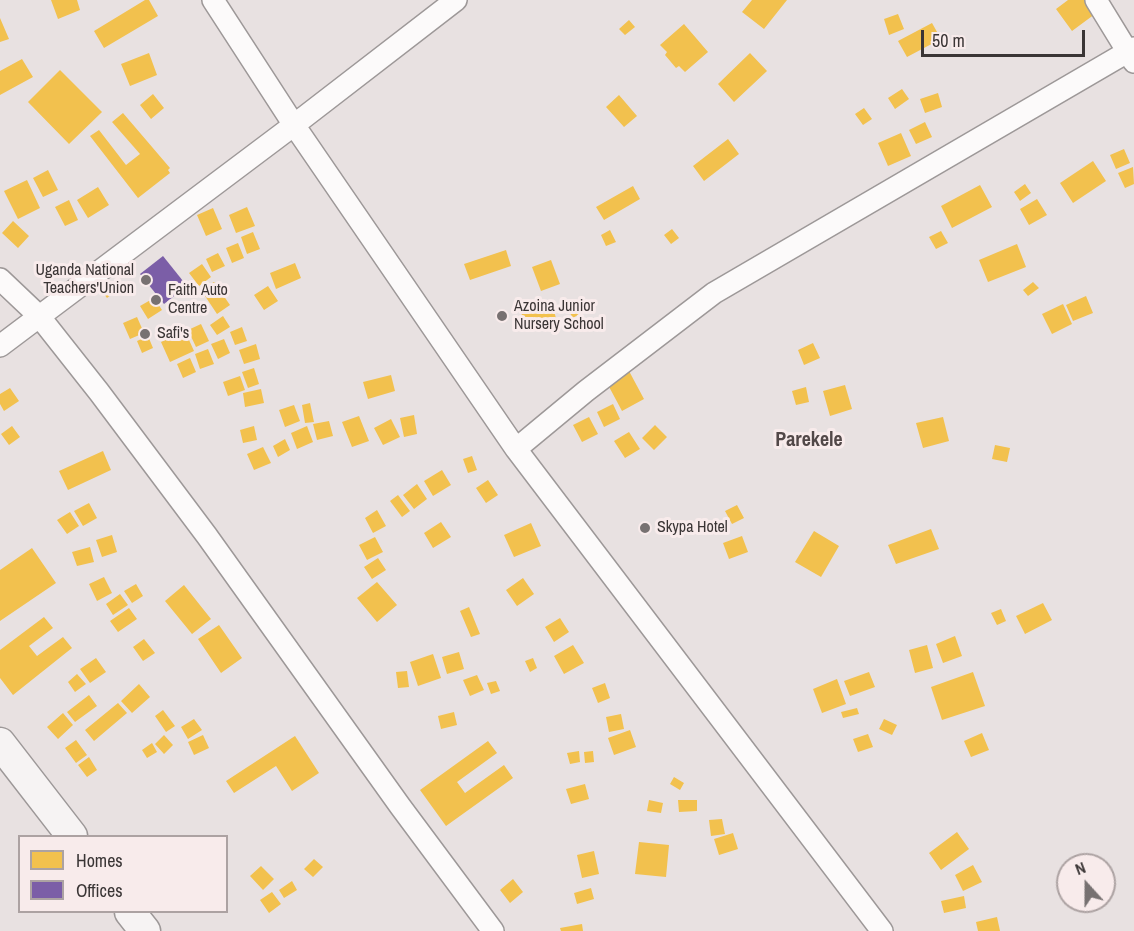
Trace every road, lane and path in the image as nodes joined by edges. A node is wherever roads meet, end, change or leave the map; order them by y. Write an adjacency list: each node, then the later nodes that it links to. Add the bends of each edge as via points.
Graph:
1 (213, 0): 5 (street)
2 (456, 0): 5 (street)
3 (1096, 0): 4 (street)
4 (1132, 54): 9 (street, via 714,293)
5 (294, 125): 7 (street); 9 (street)
6 (0, 279): 7 (street)
7 (39, 316): 8 (street); 14 (street, via 207,536)
8 (0, 346)
9 (516, 449): 15 (street)
10 (0, 743): 11 (main road)
11 (70, 835)
12 (131, 913): 13 (main road)
13 (145, 931)
14 (493, 931)
15 (882, 931)

